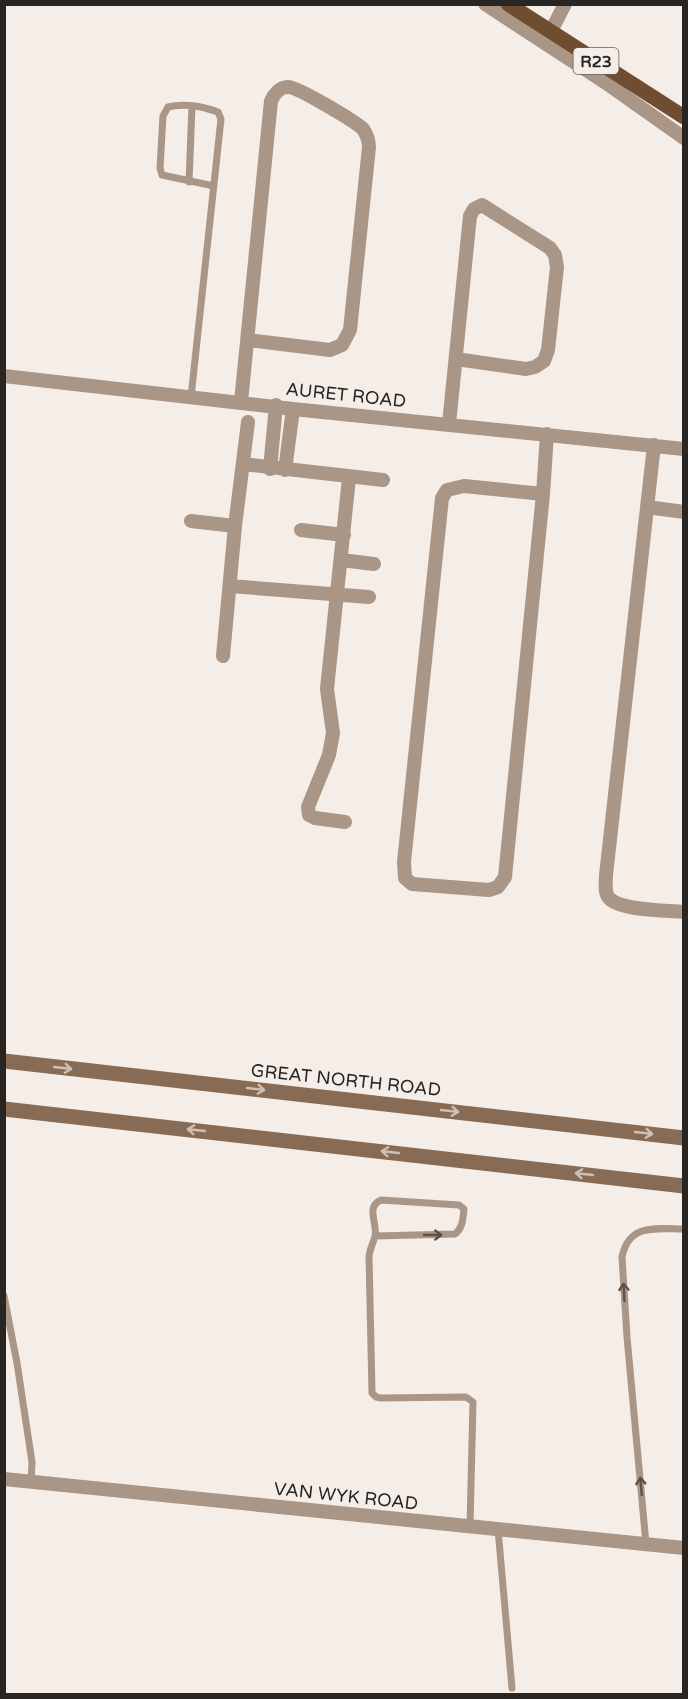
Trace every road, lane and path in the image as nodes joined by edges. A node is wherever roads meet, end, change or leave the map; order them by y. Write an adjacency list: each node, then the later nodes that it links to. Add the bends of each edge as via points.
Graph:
1 (485, 4): 7 (street)
2 (508, 4): 4 (main road, R23)
3 (565, 4): 4 (street)
4 (550, 32): 6 (main road, R23)
5 (192, 106): 8 (lane); 8 (lane, via 168,107 163,116 160,168 162,175); 9 (lane, via 218,112 221,119)
6 (684, 117)
7 (684, 138)
8 (189, 182): 9 (lane)
9 (214, 186): 13 (lane)
10 (248, 340): 10 (street, via 271,101 278,91 291,87 357,124 368,139 350,330 342,345 330,350); 14 (street)
11 (456, 359): 11 (street, via 470,216 482,205 544,243 555,255 548,350 544,361 530,368); 18 (street)
12 (4, 376): 13 (street, AURET ROAD)
13 (191, 397): 14 (street, AURET ROAD)
14 (241, 402): 15 (street, AURET ROAD)
15 (276, 405): 16 (street, AURET ROAD); 23 (street)
16 (293, 409): 18 (street, AURET ROAD); 24 (street)
17 (248, 422): 22 (street)
18 (449, 424): 19 (street, AURET ROAD)
19 (547, 434): 20 (street, AURET ROAD); 27 (street)
20 (654, 446): 21 (street, AURET ROAD); 28 (street)
21 (684, 449)
22 (243, 464): 23 (street); 31 (street)
23 (270, 469): 24 (street)
24 (285, 470): 25 (street)
25 (349, 477): 26 (street); 33 (street)
26 (383, 480)
27 (543, 494): 27 (street, via 504,880 489,890 412,884 405,879 404,862 441,498 457,486)
28 (647, 507): 29 (street); 41 (street, via 606,890 610,898 623,906)
29 (684, 512)
30 (191, 521): 31 (street)
31 (235, 526): 36 (street)
32 (301, 530): 33 (street)
33 (344, 536): 34 (street)
34 (341, 560): 35 (street); 37 (street)
35 (374, 564)
36 (230, 586): 37 (street); 39 (street)
37 (338, 594): 38 (street); 40 (street, via 327,689 333,733 308,807 309,815 315,818)
38 (369, 597)
39 (223, 656)
40 (345, 822)
41 (684, 912)
42 (4, 1061): 44 (main road, GREAT NORTH ROAD, one-way to 44)
43 (4, 1109): 45 (main road, one-way to 43)
44 (684, 1138)
45 (684, 1186)
46 (684, 1229): 53 (lane, one-way to 46, via 622,1257 624,1246 644,1229)
47 (375, 1236): 47 (lane, one-way to 47, via 455,1234 462,1224 464,1209 459,1205 381,1200 373,1208); 51 (lane, via 369,1256 372,1393 381,1398 466,1396 473,1402)
48 (4, 1296): 50 (lane, via 32,1462)
49 (4, 1479): 50 (street, VAN WYK ROAD)
50 (31, 1481): 51 (street, VAN WYK ROAD)
51 (470, 1526): 52 (street, VAN WYK ROAD)
52 (498, 1529): 53 (street, VAN WYK ROAD); 55 (lane)
53 (646, 1544): 54 (street, VAN WYK ROAD)
54 (684, 1548)
55 (512, 1688)

